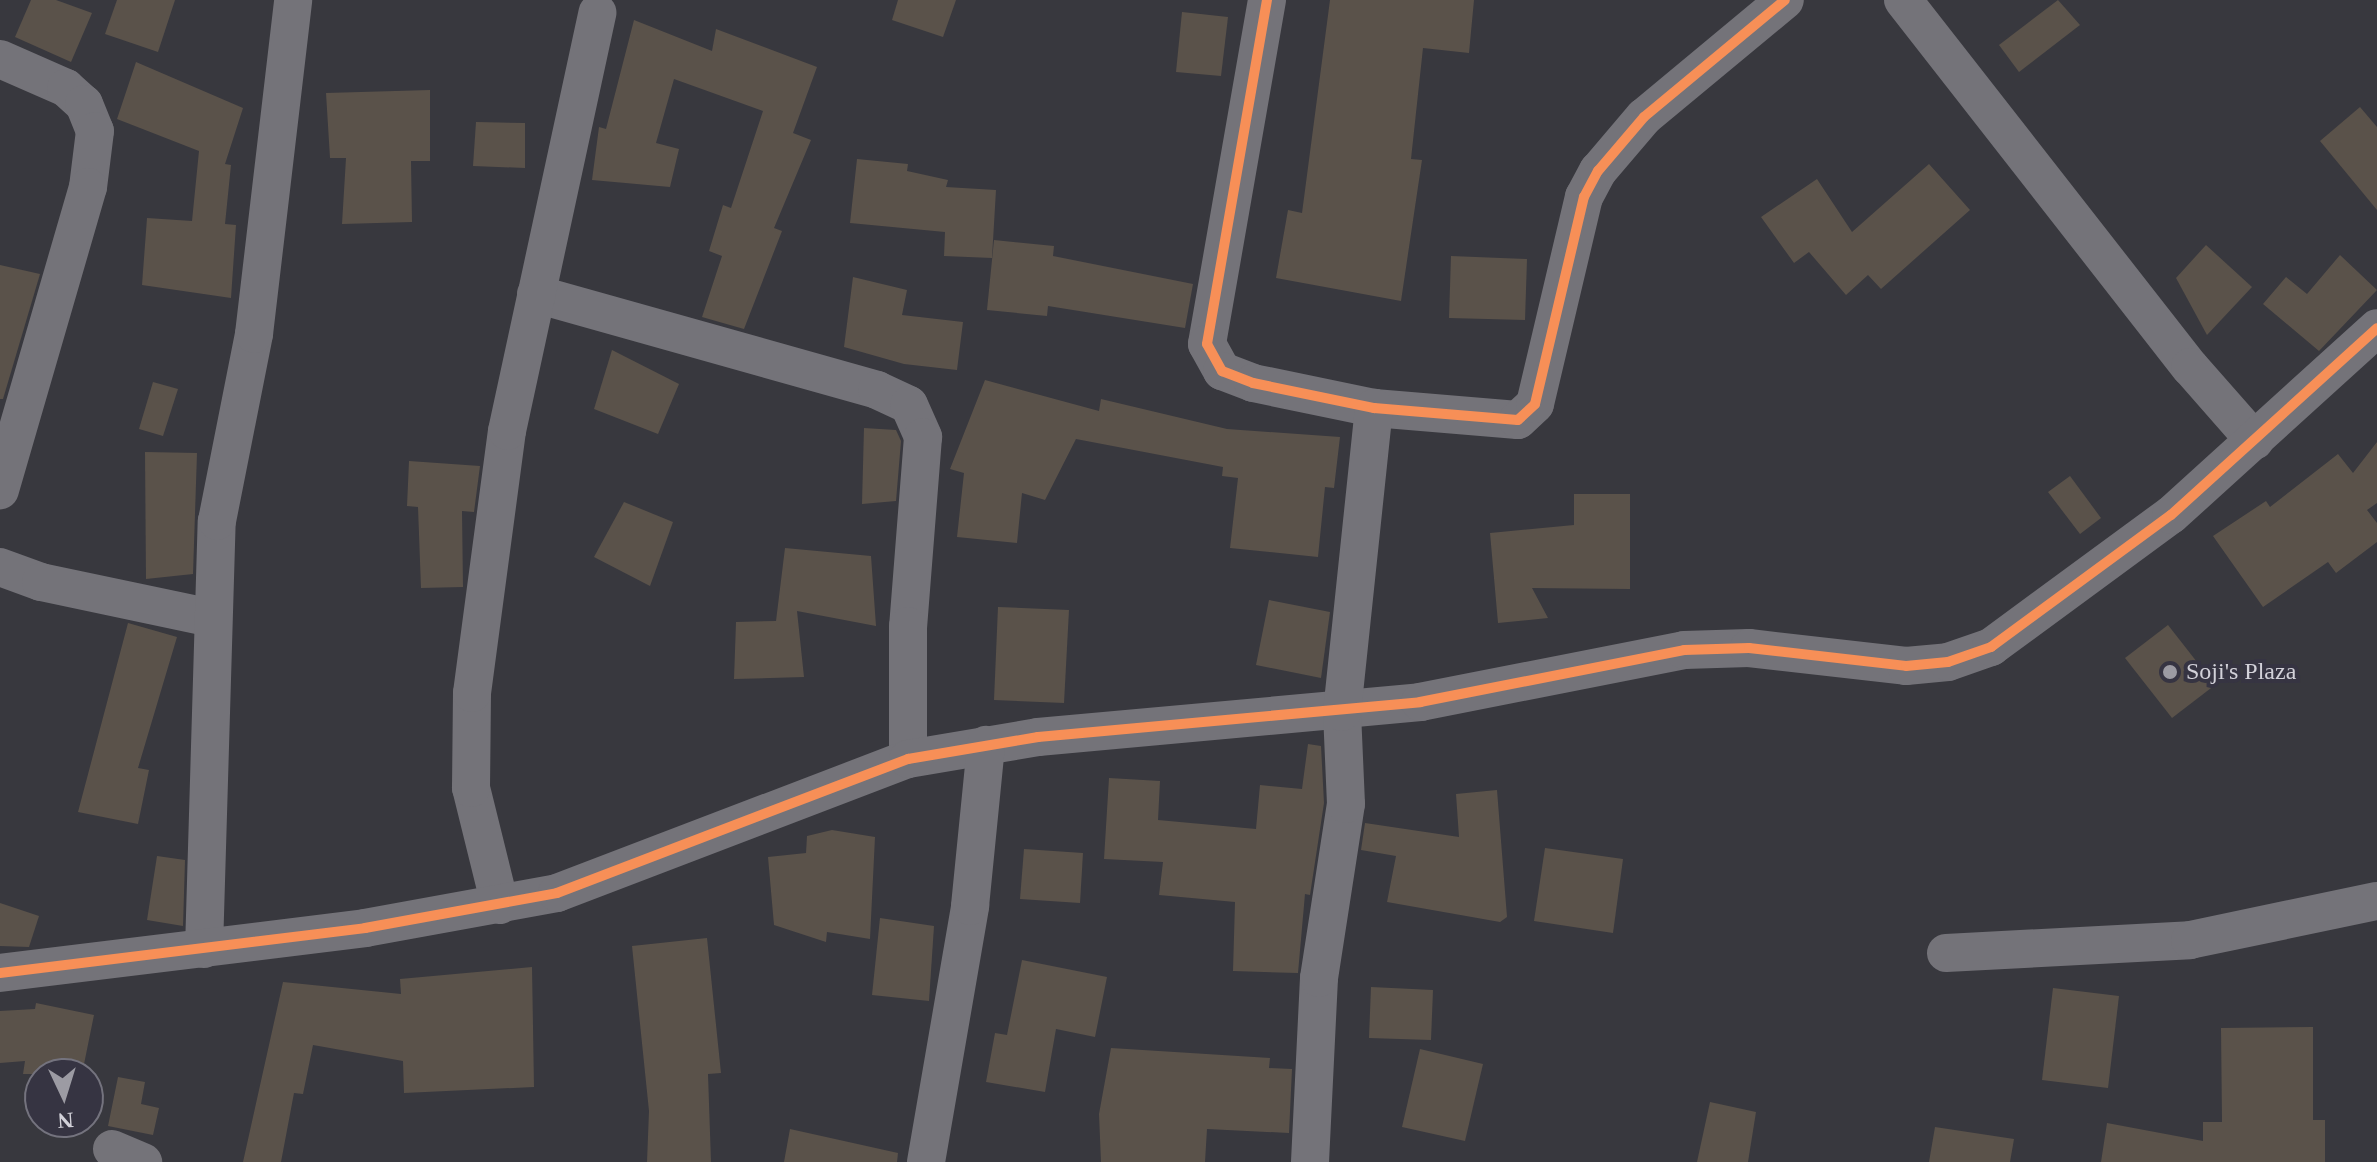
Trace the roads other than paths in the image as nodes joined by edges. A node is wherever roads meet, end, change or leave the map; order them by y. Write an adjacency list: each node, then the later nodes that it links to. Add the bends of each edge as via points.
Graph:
1 (293, 0): 13 (street, via 254,334 217,521)
2 (1266, 0): 9 (street, via 1207,344 1222,371 1253,383)
3 (1785, 0): 9 (street, via 1644,117 1598,171 1584,197 1528,416)
4 (1903, 0): 10 (street, via 2190,367)
5 (597, 13): 7 (street)
6 (0, 59): 11 (street, via 66,88 84,104 95,131 88,187)
7 (536, 294): 16 (street, via 877,390 909,405 923,437 908,626); 18 (street, via 507,431 472,693 471,788)
8 (2377, 328): 10 (street)
9 (1374, 408): 14 (street)
10 (2255, 441): 14 (street, via 2044,612 1991,647 1948,662 1906,666 1749,648 1684,650)
11 (0, 490)
12 (0, 567): 13 (street, via 41,582)
13 (212, 618): 19 (street)
14 (1342, 712): 15 (street, via 1113,725); 23 (street, via 1346,804 1319,978)
15 (986, 745): 16 (street); 22 (street, via 970,906)
16 (908, 759): 18 (street, via 622,873)
17 (2377, 901): 20 (street, via 2190,940)
18 (500, 905): 19 (street)
19 (204, 949): 21 (street)
20 (1946, 953)
21 (0, 973)
22 (926, 1162)
23 (1310, 1162)

